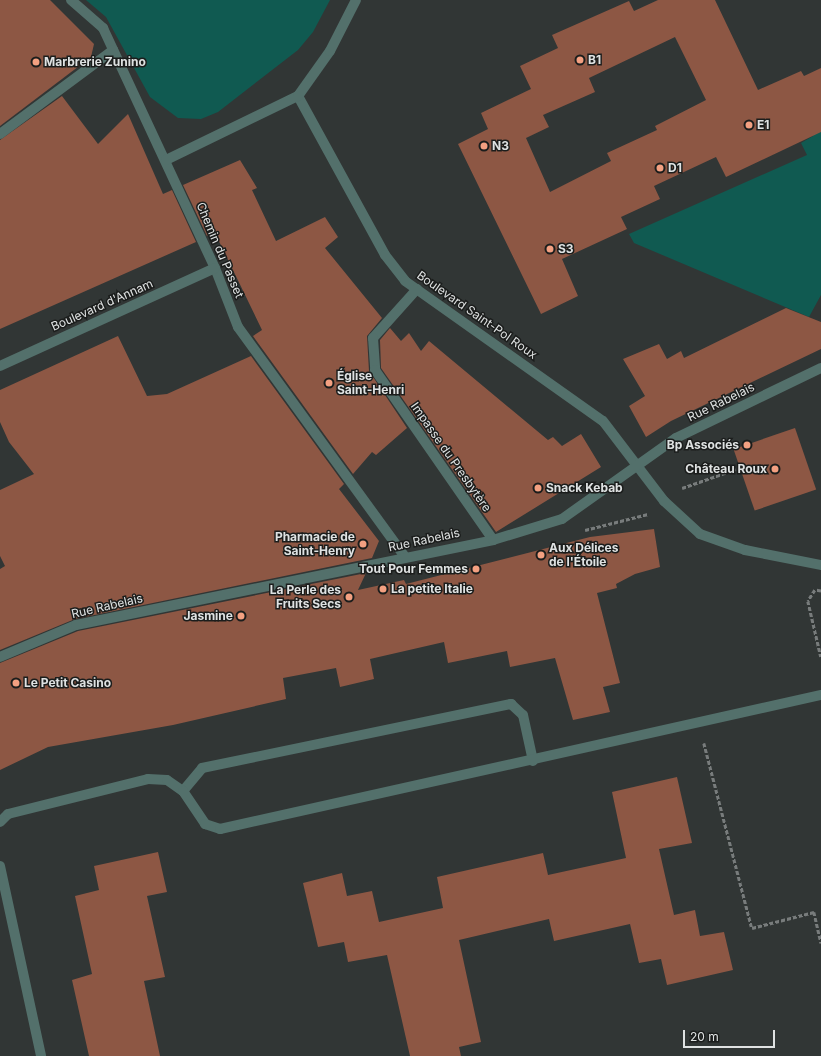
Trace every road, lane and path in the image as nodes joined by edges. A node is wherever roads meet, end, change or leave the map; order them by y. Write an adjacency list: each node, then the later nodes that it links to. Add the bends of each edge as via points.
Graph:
1 (71, 0): 3 (street, Chemin du Passet, via 103,28)
2 (356, 0): 4 (street, via 330,51)
3 (114, 50): 5 (street); 6 (street, Chemin du Passet)
4 (298, 96): 6 (street); 8 (street, Boulevard Saint-Pol Roux, via 385,255 405,281)
5 (0, 134)
6 (166, 160): 7 (street, Chemin du Passet)
7 (216, 268): 9 (street, Boulevard d'Annam); 16 (street, Chemin du Passet, via 238,328)
8 (417, 289): 11 (street, Boulevard Saint-Pol Roux, via 603,421); 15 (street, Impasse du Presbytère, via 373,338 375,370)
9 (0, 366)
10 (821, 368): 11 (street, Rue Rabelais, via 676,438)
11 (638, 467): 13 (street, Boulevard Saint-Pol Roux); 15 (street, Rue Rabelais, via 562,520)
12 (736, 469): 13 (path, via 684,486)
13 (664, 501): 14 (path, via 644,517); 17 (street, Boulevard Saint-Pol Roux, via 700,534 745,550)
14 (583, 531)
15 (493, 540): 16 (street, Rue Rabelais)
16 (405, 557): 19 (street, Rue Rabelais, via 76,625)
17 (821, 565)
18 (821, 591): 20 (path, via 815,590 808,601)
19 (0, 656)
20 (821, 657)
21 (821, 695): 22 (street)
22 (699, 725): 23 (street); 27 (path, via 752,928 814,912)
23 (533, 761): 24 (street, via 220,829 205,824); 24 (street, via 523,715 512,704 202,768)
24 (183, 791): 25 (street, via 167,780 148,779 8,814)
25 (0, 822)
26 (0, 866): 28 (street)
27 (821, 943)
28 (41, 1056)

